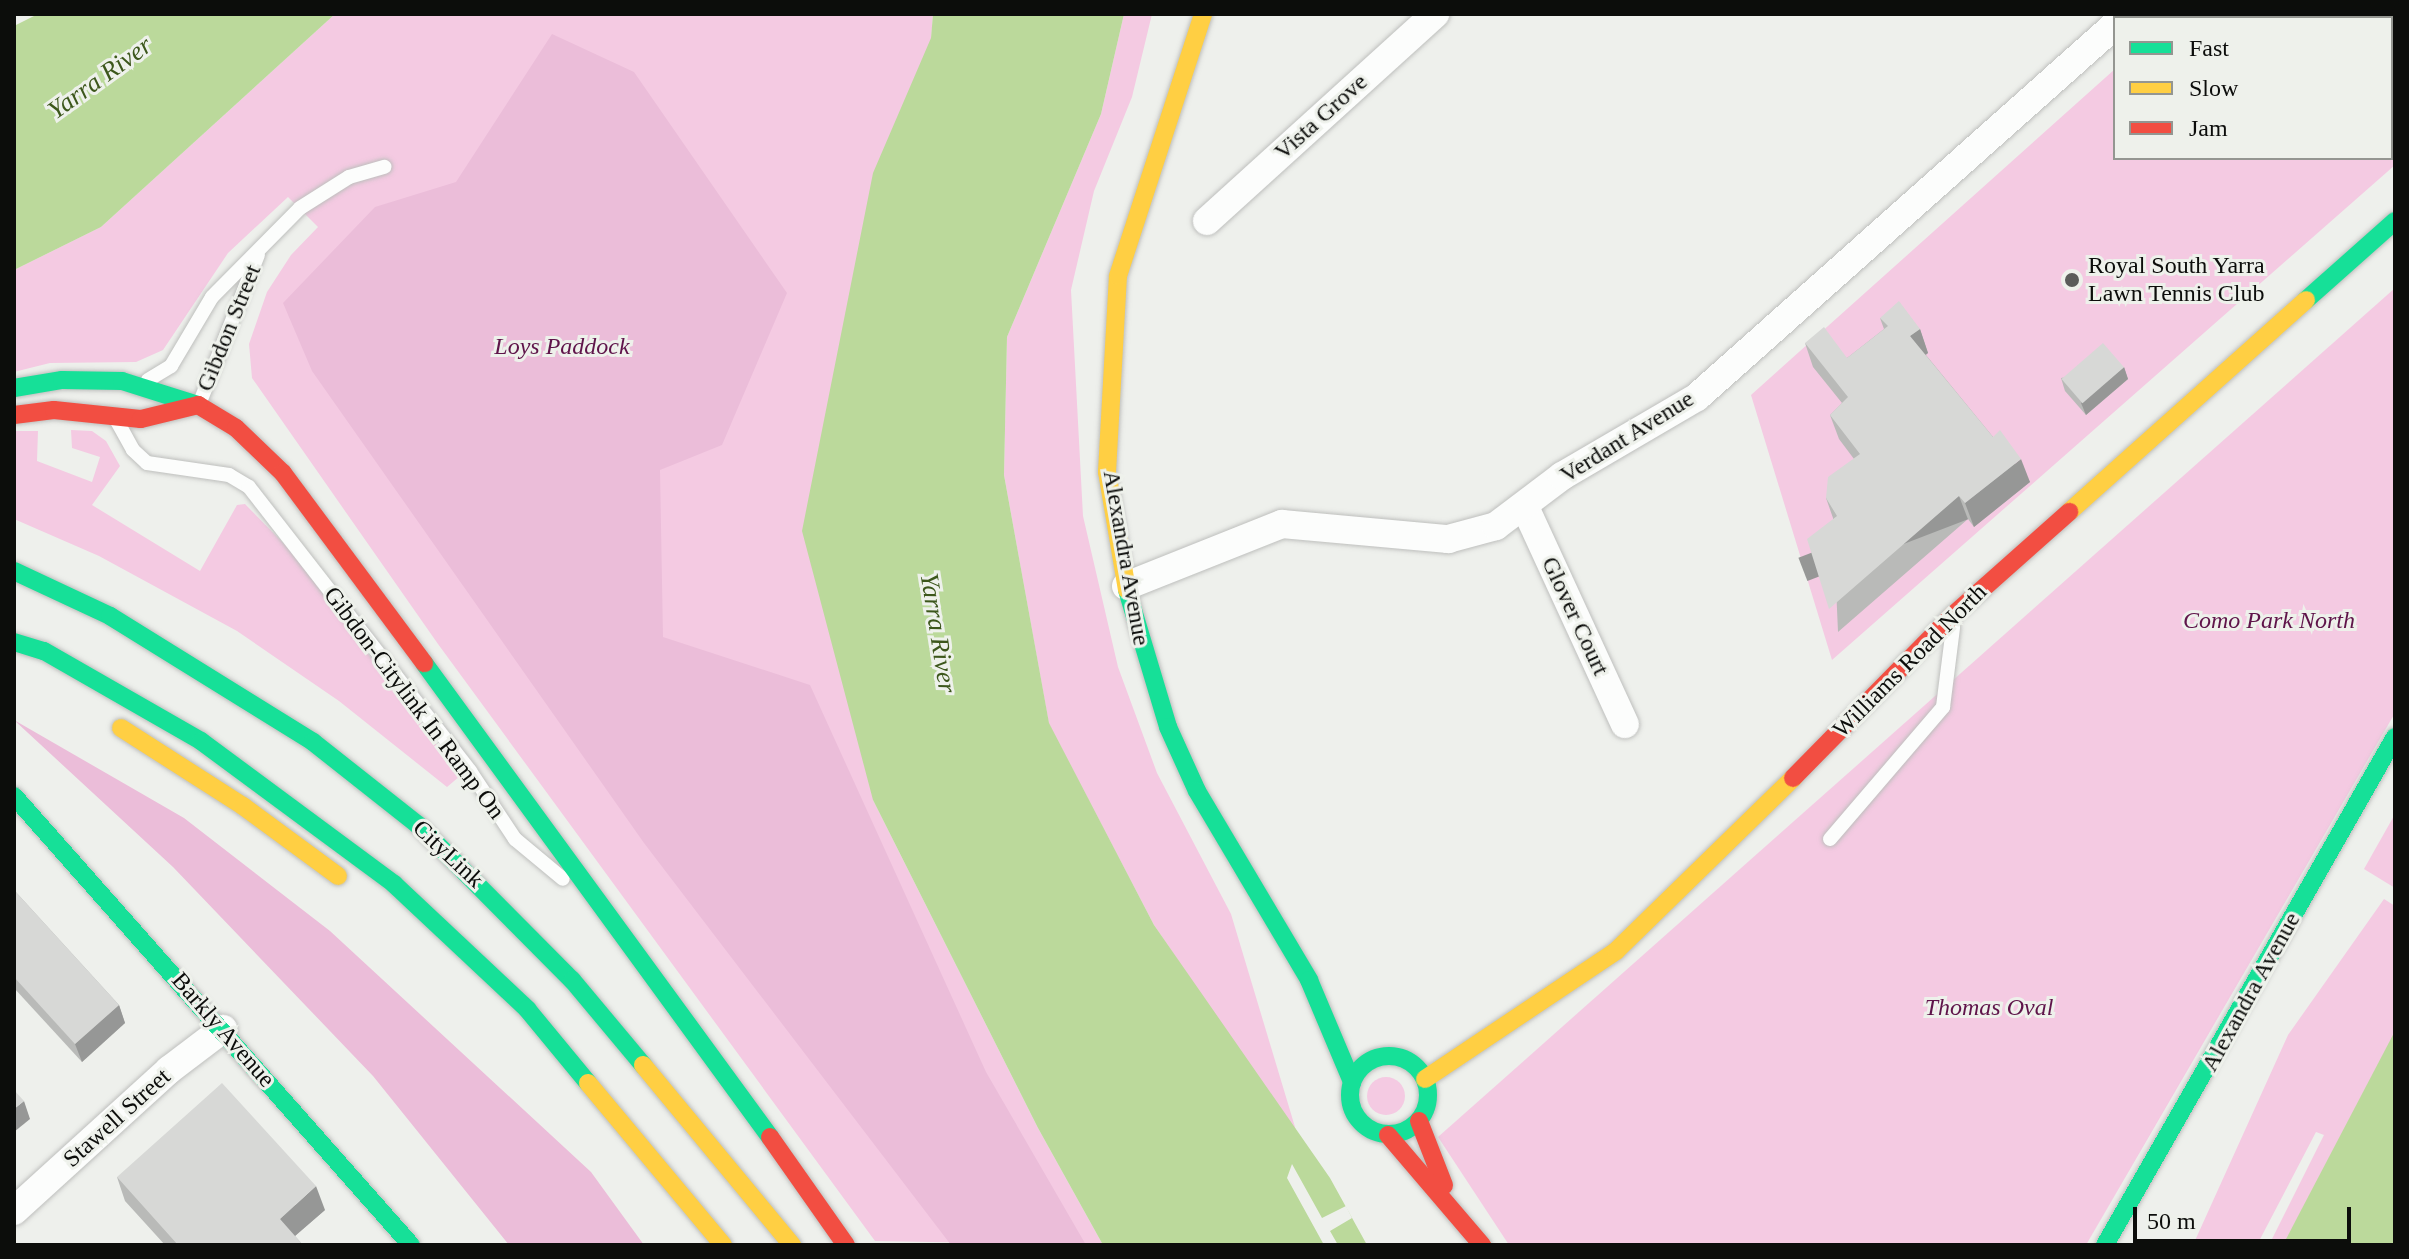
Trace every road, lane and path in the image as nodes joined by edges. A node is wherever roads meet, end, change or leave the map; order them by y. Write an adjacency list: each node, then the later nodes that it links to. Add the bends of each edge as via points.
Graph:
1 (1203, 14): 18 (main road, Alexandra Avenue, via 1118,276 1107,472)
2 (1435, 14): 5 (street, Vista Grove)
3 (2113, 27): 16 (street, Verdant Avenue, via 1697,397 1562,476)
4 (385, 167): 7 (lane, Gibdon Street, via 340,182 300,208)
5 (1207, 221)
6 (2392, 225): 19 (main road, Williams Road North)
7 (260, 251): 10 (lane, Gibdon Street, via 212,297 171,366 155,378); 12 (lane, Gibdon Street)
8 (92, 379): 9 (main road, Gibdon Street); 10 (main road, Gibdon Street); 15 (main road)
9 (49, 381): 11 (main road, Gibdon Street); 13 (main road)
10 (131, 382): 12 (main road, Gibdon Street)
11 (14, 388)
12 (198, 405): 15 (main road, Gibdon Street, via 149,418); 27 (main road, via 236,428 283,473)
13 (54, 410): 14 (main road, Gibdon Street); 15 (main road, Gibdon Street)
14 (14, 415)
15 (115, 417): 27 (lane, Gibdon-Citylink In Ramp On, via 133,450 147,463 229,475 249,487 470,771 515,839 555,874)
16 (1525, 507): 18 (street, Verdant Avenue, via 1470,537 1448,539 1282,524); 22 (street, Glover Court)
17 (14, 571): 39 (main road, CityLink, via 110,616 236,690 324,750 418,825 475,877 582,991)
18 (1126, 586): 28 (main road, Alexandra Avenue, via 1147,668 1197,791)
19 (1952, 616): 25 (lane, via 1955,648 1943,707); 31 (main road, Williams Road North, via 1663,910 1616,951)
20 (14, 642): 38 (main road, via 56,658 201,741 394,884 527,1009)
21 (100, 716): 26 (main road, via 243,806)
22 (1625, 724)
23 (2395, 737): 42 (main road, Alexandra Avenue)
24 (14, 798): 30 (main road, Barkly Avenue)
25 (1830, 839)
26 (351, 886)
27 (599, 898): 40 (main road)
28 (1309, 980): 29 (main road, Alexandra Avenue); 32 (main road, Alexandra Avenue)
29 (1348, 1023)
30 (223, 1029): 35 (street, Stawell Street, via 169,1070); 37 (main road, Barkly Avenue)
31 (1425, 1079): 32 (main road, via 1408,1061 1373,1051); 33 (main road, via 1428,1101)
32 (1352, 1082): 34 (main road, via 1356,1117)
33 (1419, 1121): 34 (main road); 36 (main road)
34 (1388, 1135): 36 (main road)
35 (14, 1211)
36 (1455, 1214): 41 (main road)
37 (411, 1245)
38 (723, 1245)
39 (792, 1245)
40 (846, 1245)
41 (1482, 1245)
42 (2105, 1245)

